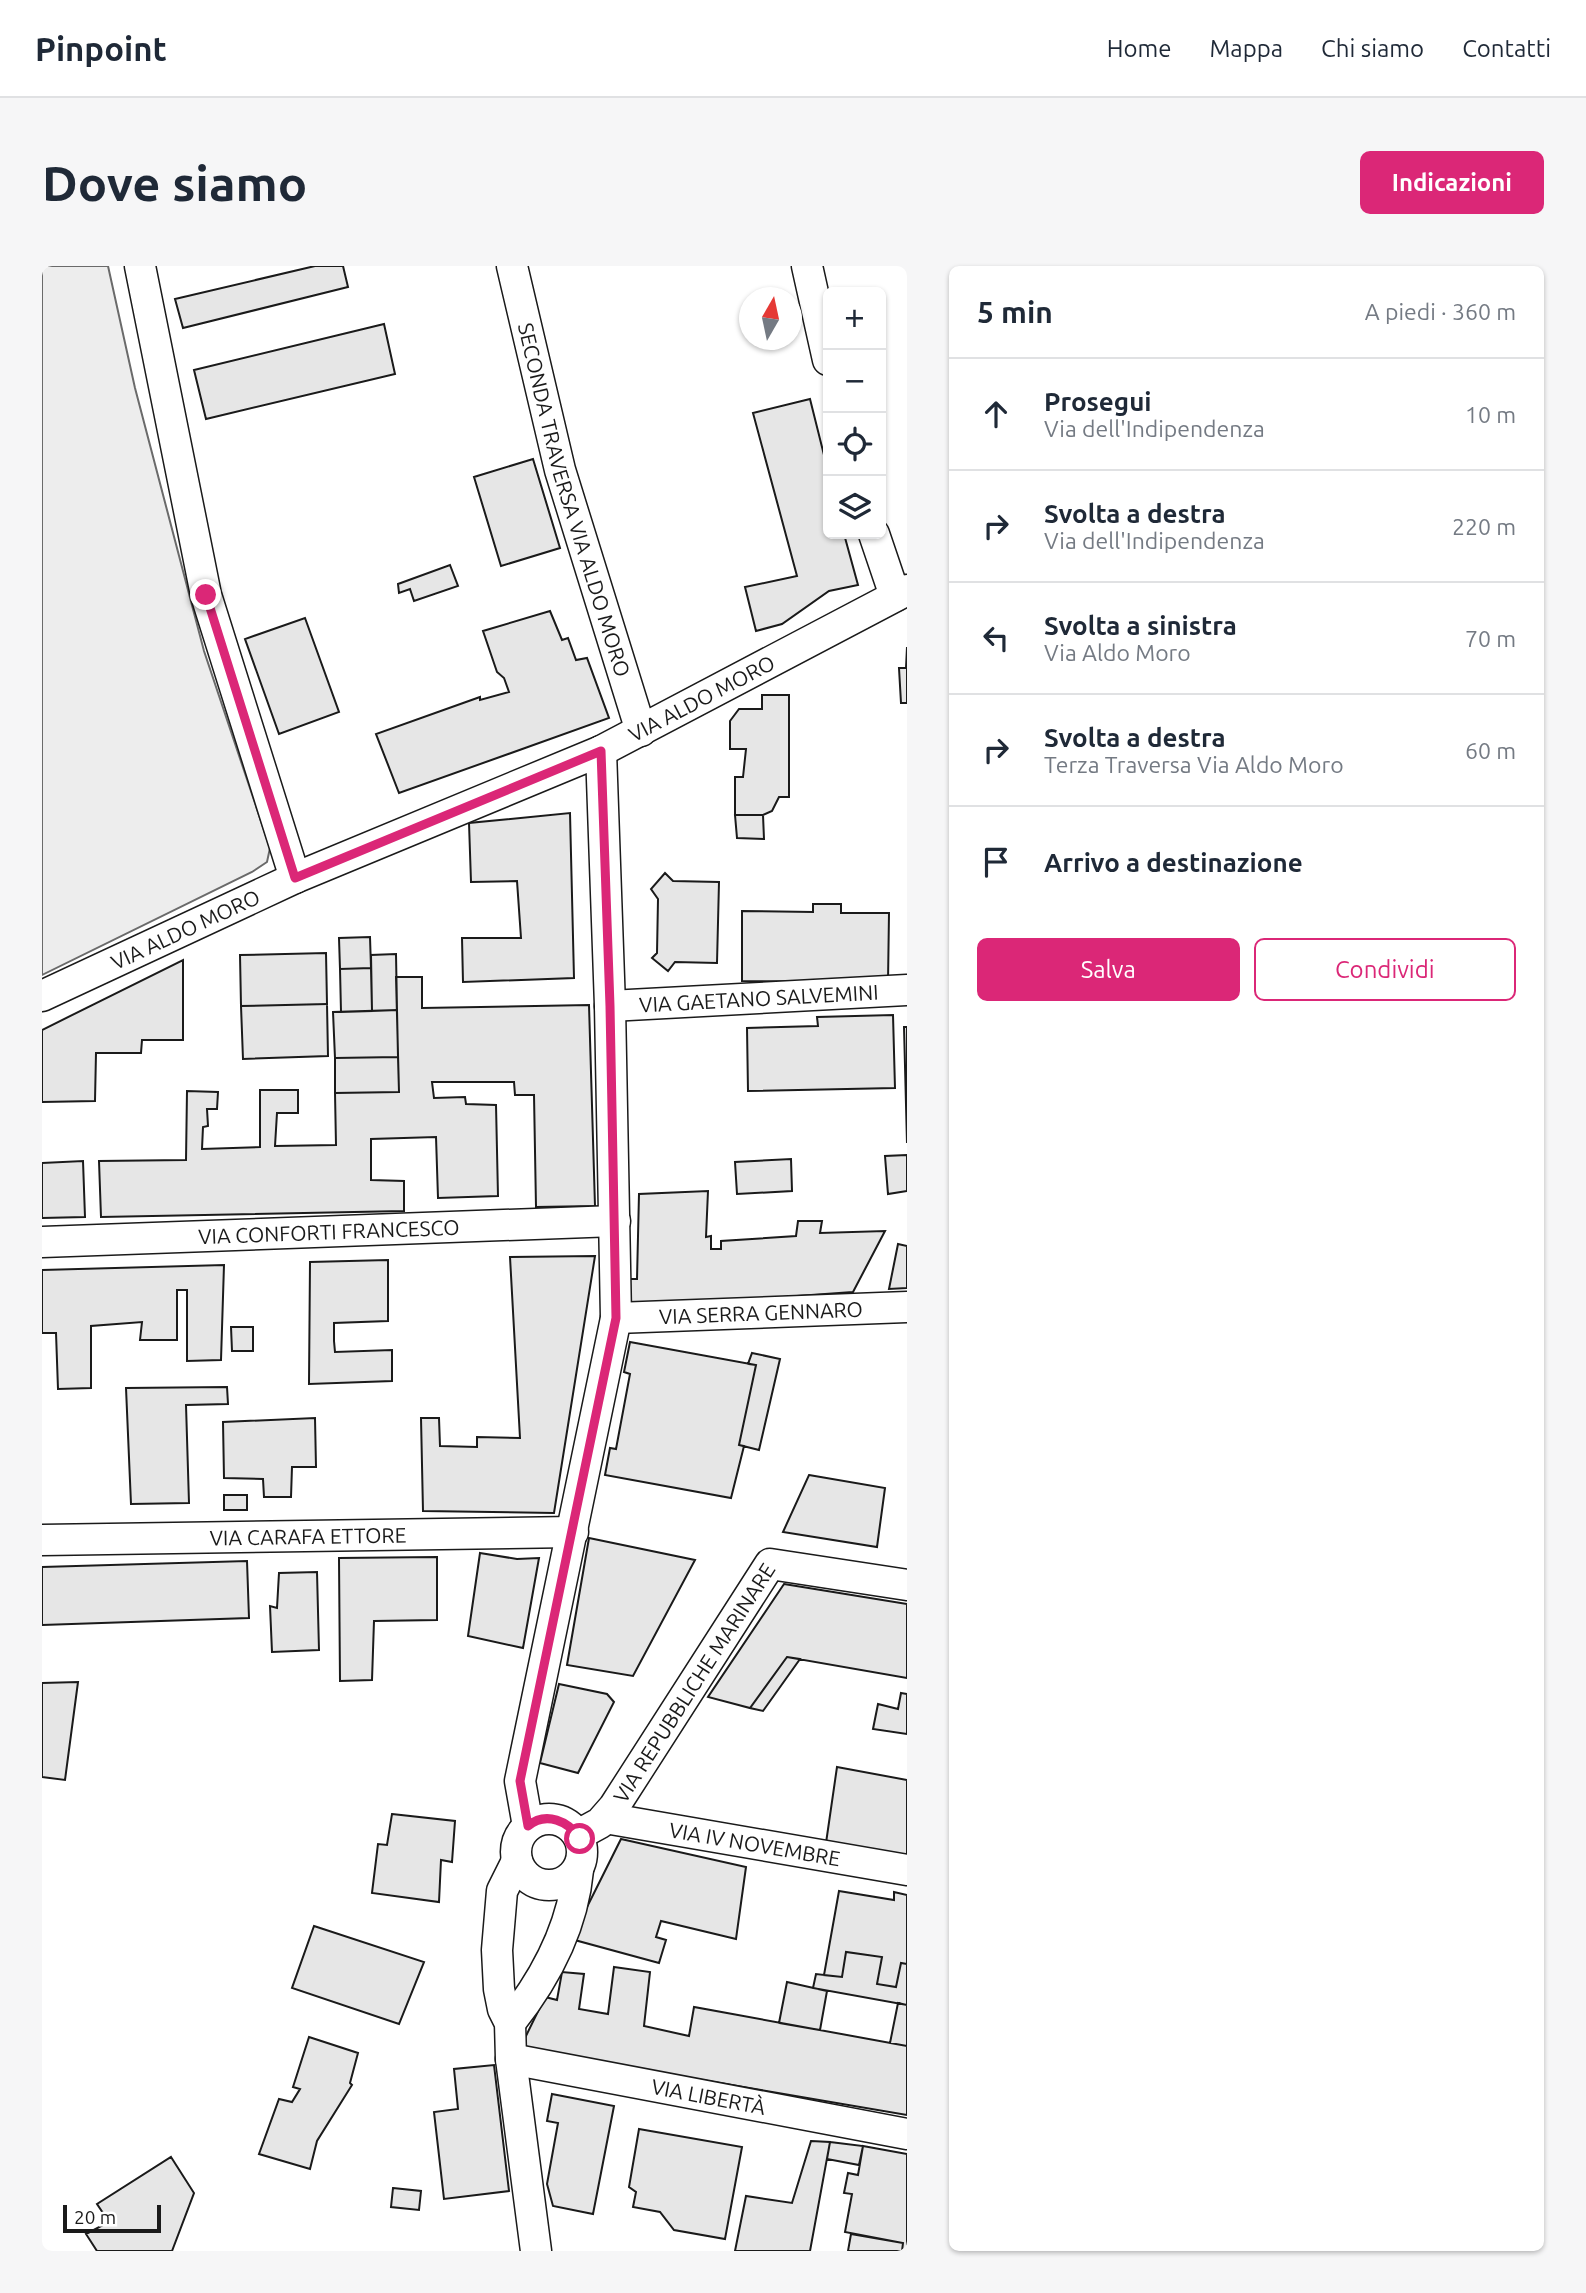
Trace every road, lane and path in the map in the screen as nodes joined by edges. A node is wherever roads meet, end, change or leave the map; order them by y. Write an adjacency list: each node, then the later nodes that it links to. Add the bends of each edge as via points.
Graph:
1 (140, 266): 9 (street, via 206,595)
2 (512, 266): 7 (street, SECONDA TRAVERSA VIA ALDO MORO, via 560,470)
3 (807, 266): 4 (street)
4 (826, 350)
5 (876, 539): 6 (street)
6 (901, 593): 7 (street, VIA ALDO MORO)
7 (641, 731): 8 (street, VIA ALDO MORO)
8 (601, 751): 9 (street, VIA ALDO MORO); 12 (street)
9 (295, 878): 11 (street, VIA ALDO MORO)
10 (907, 990): 12 (street, VIA GAETANO SALVEMINI)
11 (42, 996)
12 (610, 1006): 13 (street)
13 (615, 1221): 14 (street, VIA CONFORTI FRANCESCO); 16 (street)
14 (42, 1242)
15 (907, 1307): 16 (street, VIA SERRA GENNARO)
16 (616, 1318): 17 (street)
17 (573, 1532): 18 (street, VIA CARAFA ETTORE); 21 (street, via 520,1781)
18 (42, 1540)
19 (907, 1585): 20 (street, VIA REPUBBLICHE MARINARE, via 770,1564)
20 (605, 1818): 22 (street, VIA REPUBBLICHE MARINARE); 25 (street, VIA IV NOVEMBRE)
21 (528, 1826): 22 (street, via 556,1819); 23 (street, via 518,1839)
22 (578, 1835): 24 (street, via 583,1849)
23 (517, 1861): 24 (street, via 522,1871 540,1884 561,1883); 26 (street, via 502,1891 498,1928 499,1989)
24 (578, 1870): 26 (street, via 576,1897 549,1965)
25 (907, 1870)
26 (510, 2023): 27 (street)
27 (511, 2059): 28 (street, VIA LIBERTÀ); 29 (street)
28 (907, 2134)
29 (536, 2251)

